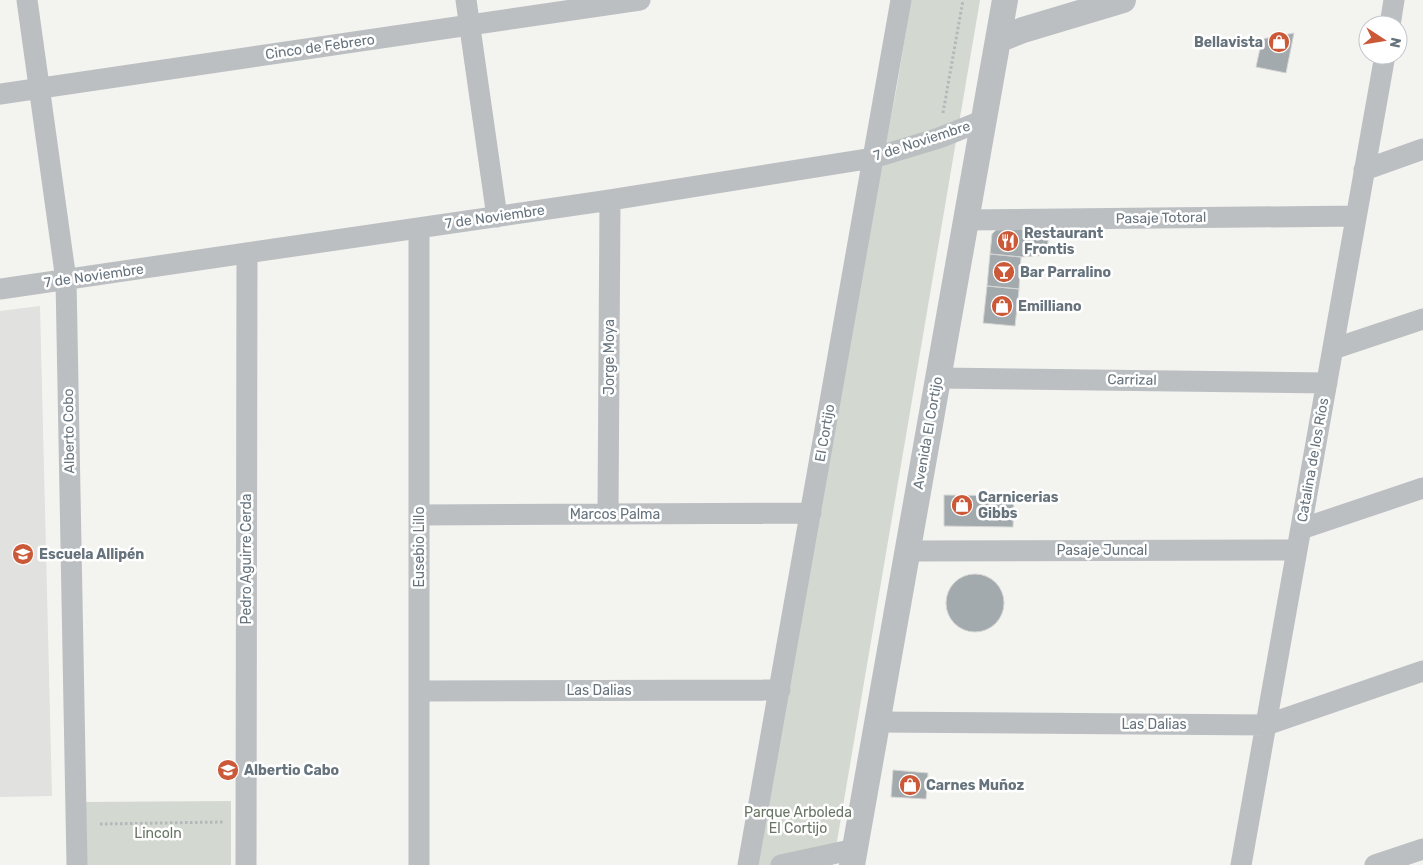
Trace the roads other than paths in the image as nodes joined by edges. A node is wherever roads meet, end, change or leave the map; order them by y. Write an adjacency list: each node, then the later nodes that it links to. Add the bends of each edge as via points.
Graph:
1 (27, 0): 12 (street, Alberto Cobo)
2 (466, 0): 9 (street)
3 (640, 0): 9 (street, Cinco de Febrero)
4 (901, 0): 16 (street, El Cortijo)
5 (1005, 0): 10 (street, Avenida El Cortijo)
6 (1123, 0): 10 (street)
7 (1394, 0): 8 (street)
8 (1392, 15)
9 (470, 25): 12 (street, Cinco de Febrero); 20 (street)
10 (998, 40): 14 (street, Avenida El Cortijo)
11 (1382, 65): 17 (street, Catalina de los Ríos)
12 (40, 88): 13 (street, Cinco de Febrero); 24 (street, Alberto Cobo)
13 (0, 94)
14 (984, 120): 16 (street, 7 de Noviembre); 21 (street, Avenida El Cortijo)
15 (1423, 149): 17 (street)
16 (873, 158): 18 (street, 7 de Noviembre); 31 (street, El Cortijo)
17 (1364, 170): 19 (street, Catalina de los Ríos)
18 (610, 200): 20 (street, 7 de Noviembre); 32 (street, Jorge Moya)
19 (1356, 216): 21 (street, Pasaje Totoral); 27 (street, Catalina de los Ríos)
20 (497, 217): 22 (street, 7 de Noviembre)
21 (966, 220): 28 (street, Avenida El Cortijo)
22 (418, 228): 23 (street, 7 de Noviembre); 33 (street, Eusebio Lillo)
23 (247, 253): 24 (street, 7 de Noviembre); 44 (street, Pedro Aguirre Cerda)
24 (66, 280): 25 (street, 7 de Noviembre); 43 (street, Alberto Cobo)
25 (0, 289)
26 (1423, 318): 27 (street)
27 (1333, 348): 29 (street, Catalina de los Ríos)
28 (938, 378): 29 (street, Carrizal); 35 (street, Avenida El Cortijo)
29 (1327, 382): 34 (street, Catalina de los Ríos)
30 (1423, 488): 34 (street, Pasaje Juncal)
31 (811, 513): 32 (street, Marcos Palma); 37 (street, El Cortijo)
32 (608, 514): 33 (street, Marcos Palma)
33 (419, 515): 38 (street, Eusebio Lillo)
34 (1299, 539): 35 (street, Pasaje Juncal); 40 (street, Catalina de los Ríos)
35 (907, 550): 39 (street, Avenida El Cortijo)
36 (1423, 671): 40 (street, Las Dalias)
37 (780, 690): 38 (street, Las Dalias); 46 (street, El Cortijo)
38 (419, 691): 45 (street, Eusebio Lillo)
39 (877, 722): 40 (street, Las Dalias); 42 (street, Avenida El Cortijo)
40 (1266, 725): 48 (street, Catalina de los Ríos)
41 (1423, 849): 49 (street)
42 (853, 857): 47 (street)
43 (77, 865)
44 (246, 865)
45 (419, 865)
46 (748, 865)
47 (781, 865)
48 (1241, 865)
49 (1375, 865)

